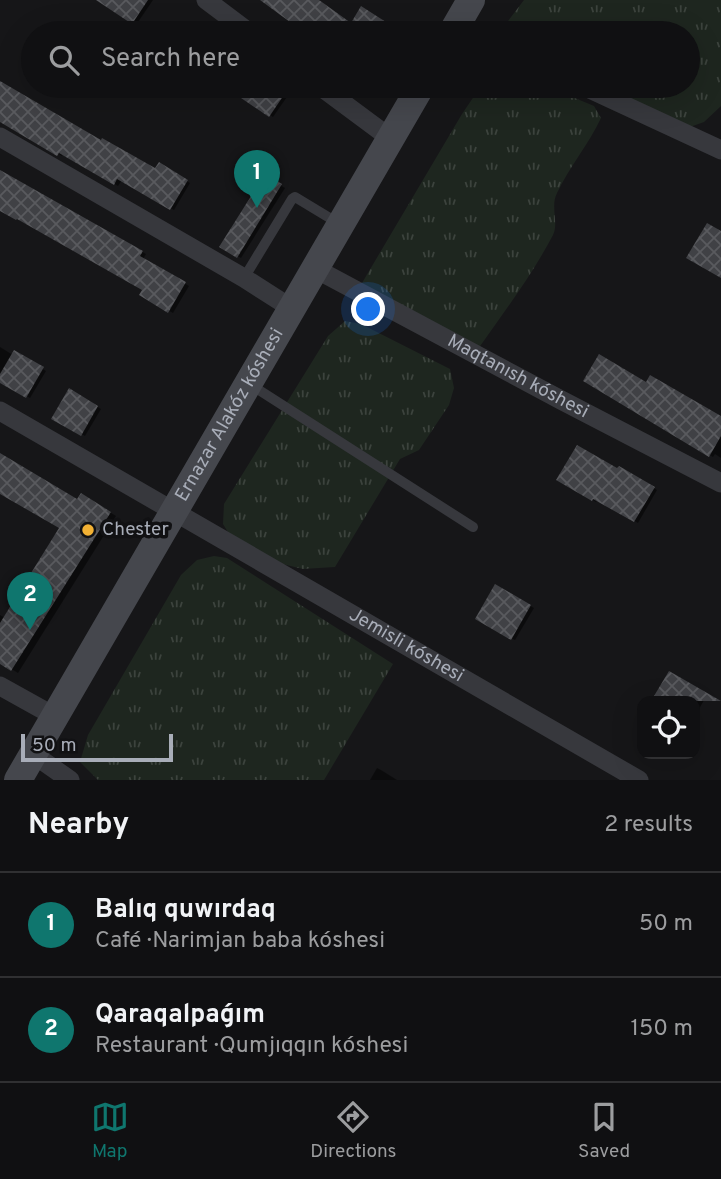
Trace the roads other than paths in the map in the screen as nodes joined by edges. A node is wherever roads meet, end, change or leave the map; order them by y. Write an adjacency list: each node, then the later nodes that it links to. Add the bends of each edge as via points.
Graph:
1 (206, 0): 3 (street)
2 (471, 0): 4 (main road)
3 (234, 21)
4 (463, 21)
5 (336, 98): 9 (street)
6 (414, 98): 9 (main road, Ernazar Alakóz kóshesi)
7 (609, 98): 10 (street)
8 (0, 137): 13 (street)
9 (390, 138): 11 (main road, Ernazar Alakóz kóshesi)
10 (721, 150)
11 (340, 224): 12 (main road, Ernazar Alakóz kóshesi); 13 (lane, via 295,197)
12 (314, 268): 14 (main road, Ernazar Alakóz kóshesi); 17 (street, Maqtanısh kóshesi)
13 (244, 278): 14 (street)
14 (291, 308): 15 (main road, Ernazar Alakóz kóshesi)
15 (247, 383): 18 (main road, Ernazar Alakóz kóshesi); 19 (lane)
16 (0, 411): 18 (street, Jemisli kóshesi)
17 (721, 483)
18 (173, 510): 21 (main road, Ernazar Alakóz kóshesi); 25 (street, Jemisli kóshesi)
19 (473, 527)
20 (0, 686): 21 (street)
21 (54, 716): 22 (main road, Ernazar Alakóz kóshesi)
22 (33, 754): 23 (main road, Ernazar Alakóz kóshesi); 24 (street)
23 (18, 780)
24 (70, 780)
25 (639, 780)

